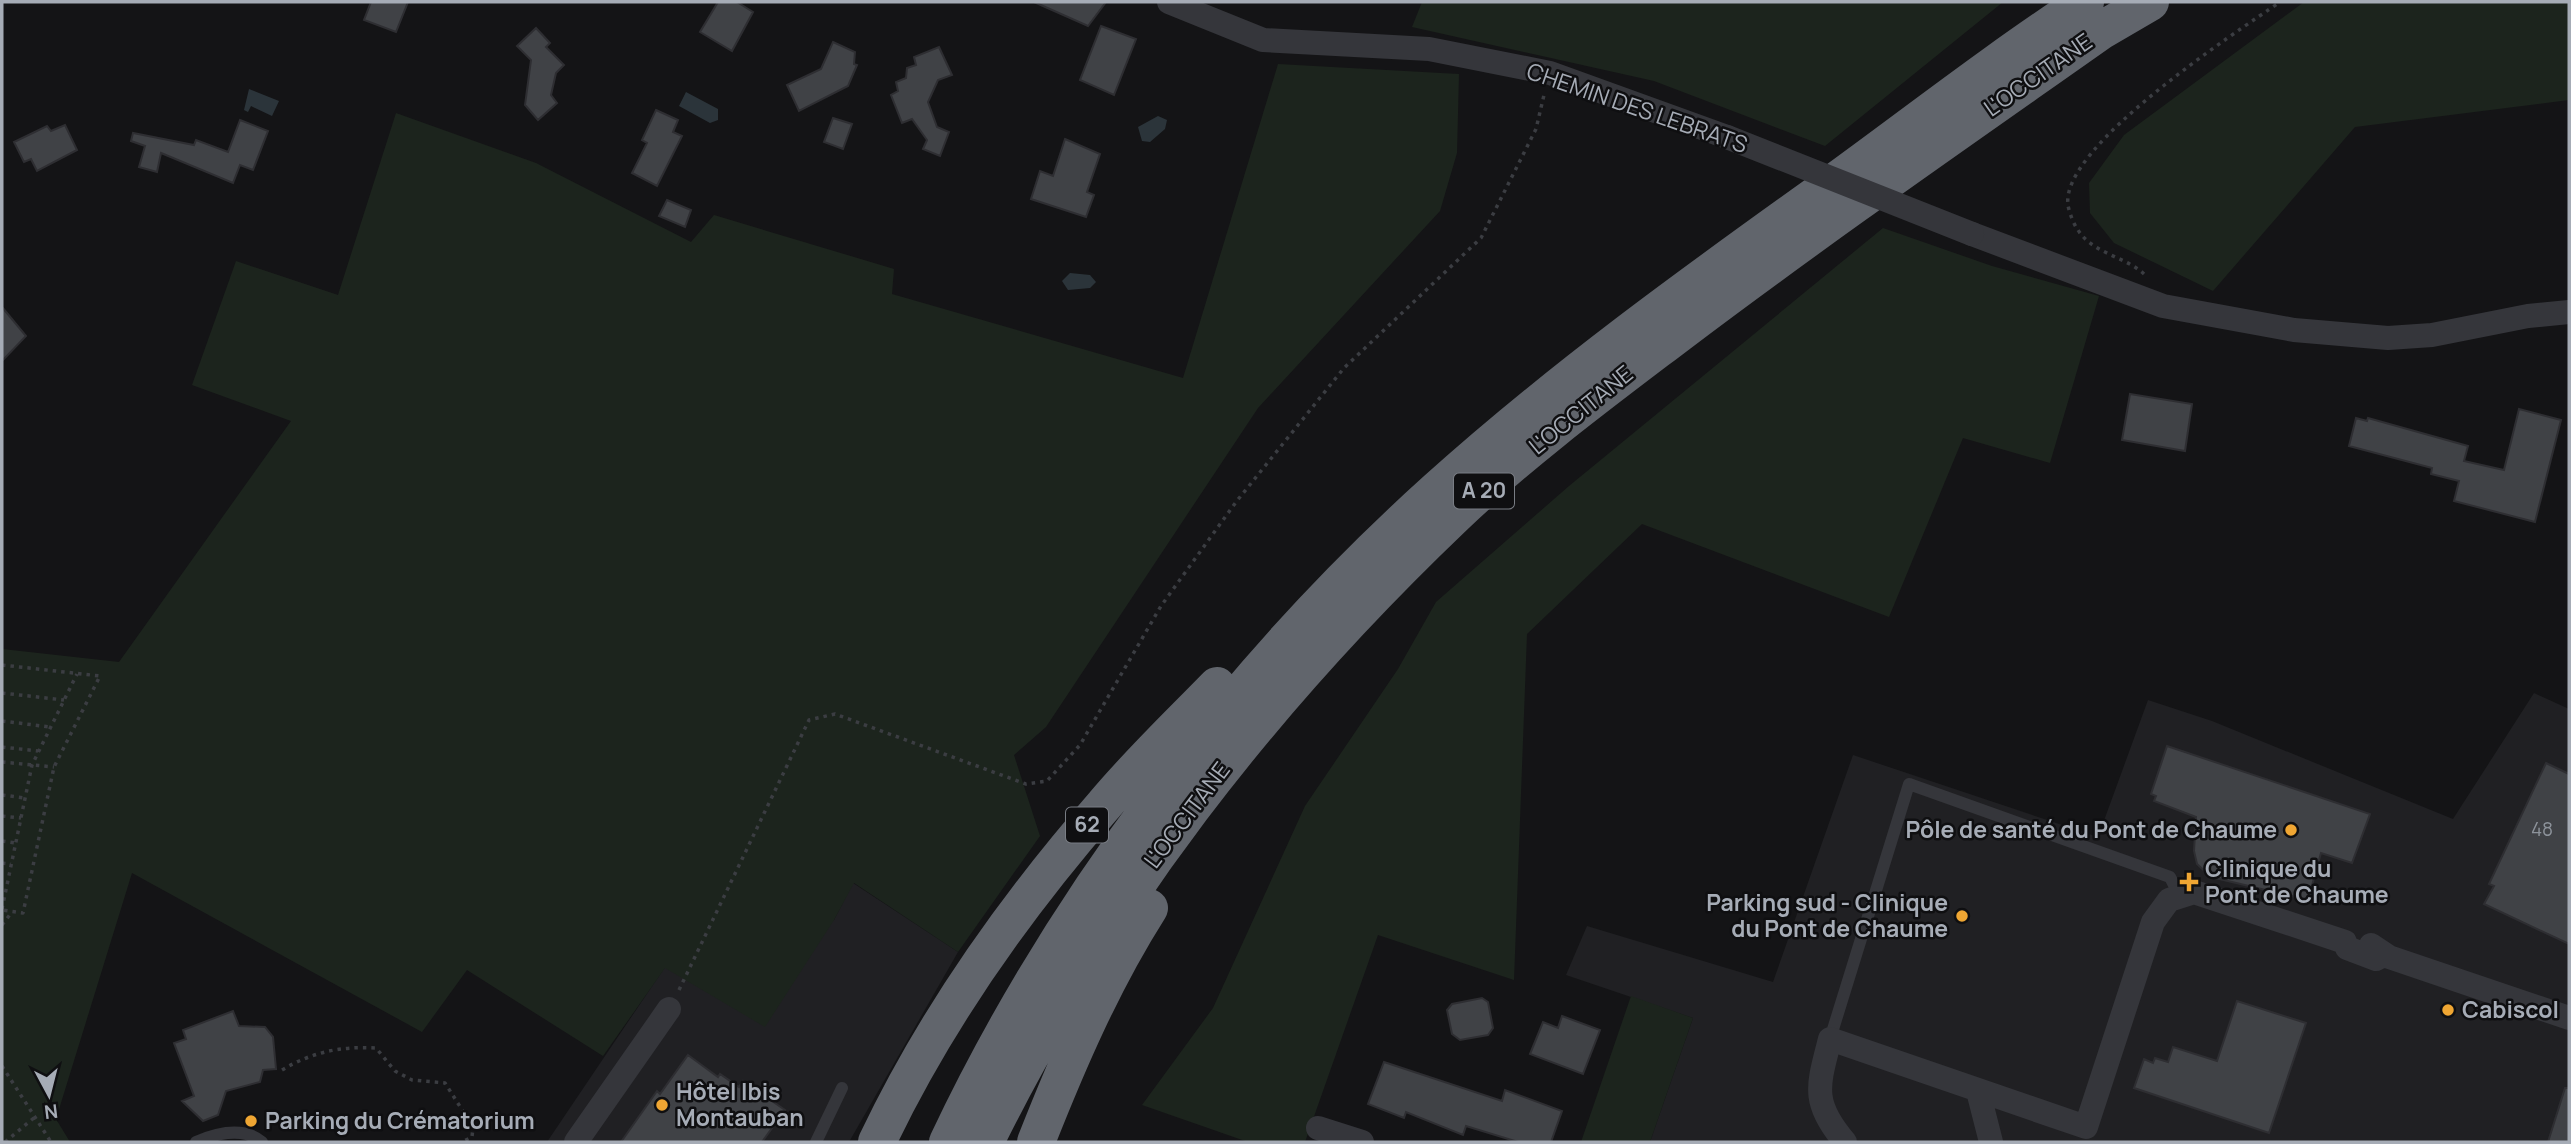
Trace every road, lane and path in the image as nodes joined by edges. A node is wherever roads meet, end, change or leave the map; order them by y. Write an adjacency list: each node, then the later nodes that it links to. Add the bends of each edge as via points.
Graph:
1 (1169, 2): 5 (street, CHEMIN DES LEBRATS, via 1263,40 1429,49)
2 (2085, 2): 8 (highway, L'OCCITANE / A 20, via 1631,330 1438,489)
3 (2150, 2): 9 (highway, L'OCCITANE / A 20, via 2102,30 1768,267 1610,386 1456,514)
4 (2280, 2): 6 (path, via 2139,106 2111,130 2077,174 2068,204 2078,232)
5 (1550, 73): 7 (street, CHEMIN DES LEBRATS, bridge, via 2163,306 2318,334 2388,338); 34 (path, via 1536,129 1480,239 1344,368 1236,502 1160,606 1080,745 1064,763 1047,781 1026,784 835,714 809,720)
6 (2149, 279)
7 (2569, 312)
8 (1361, 561): 51 (highway, 62, via 1268,633 1105,803 1043,877 939,1027); 52 (highway, L'OCCITANE / A 20, via 1247,683 1157,800 1083,905 1022,1004)
9 (1321, 649): 53 (highway, L'OCCITANE / A 20, via 1184,815 1099,936 1023,1064); 54 (highway, via 1121,953 1071,1053)
10 (2, 665): 11 (path)
11 (77, 674): 13 (path); 20 (path, via 100,676)
12 (2, 693): 13 (path)
13 (64, 700): 15 (path)
14 (2, 721): 15 (path)
15 (50, 727): 17 (path)
16 (2, 747): 17 (path)
17 (38, 751): 19 (path)
18 (2, 762): 19 (path)
19 (32, 765): 20 (path); 22 (path)
20 (54, 767): 32 (path, via 23,913)
21 (2, 795): 22 (path)
22 (25, 798): 24 (path)
23 (2, 816): 24 (path)
24 (20, 818): 26 (path)
25 (2, 841): 26 (path)
26 (15, 843): 28 (path)
27 (2, 863): 28 (path)
28 (11, 864): 29 (path)
29 (4, 886): 31 (path)
30 (2180, 897): 35 (street, via 2194,892 2345,942 2347,948 2376,959 2383,955); 36 (lane, via 2170,877 1909,784); 43 (street, via 2169,900 2153,922)
31 (2, 910): 32 (path)
32 (12, 912): 33 (path)
33 (2, 925)
34 (669, 1009): 49 (street)
35 (2569, 1018)
36 (1830, 1039): 40 (street); 56 (street, via 1818,1087 1827,1121)
37 (2, 1066): 41 (path)
38 (282, 1070): 48 (path, via 329,1050 376,1048 404,1076 445,1083 473,1127 472,1136)
39 (842, 1088): 50 (lane)
40 (1979, 1091): 43 (street); 57 (street)
41 (34, 1117): 44 (path); 45 (path)
42 (1318, 1128): 55 (street)
43 (2083, 1134)
44 (5, 1142)
45 (51, 1142)
46 (196, 1142): 47 (lane, via 233,1131)
47 (262, 1142)
48 (462, 1142)
49 (576, 1142)
50 (816, 1142)
51 (877, 1142)
52 (948, 1142)
53 (985, 1142)
54 (1036, 1142)
55 (1362, 1142)
56 (1845, 1142)
57 (1991, 1142)

